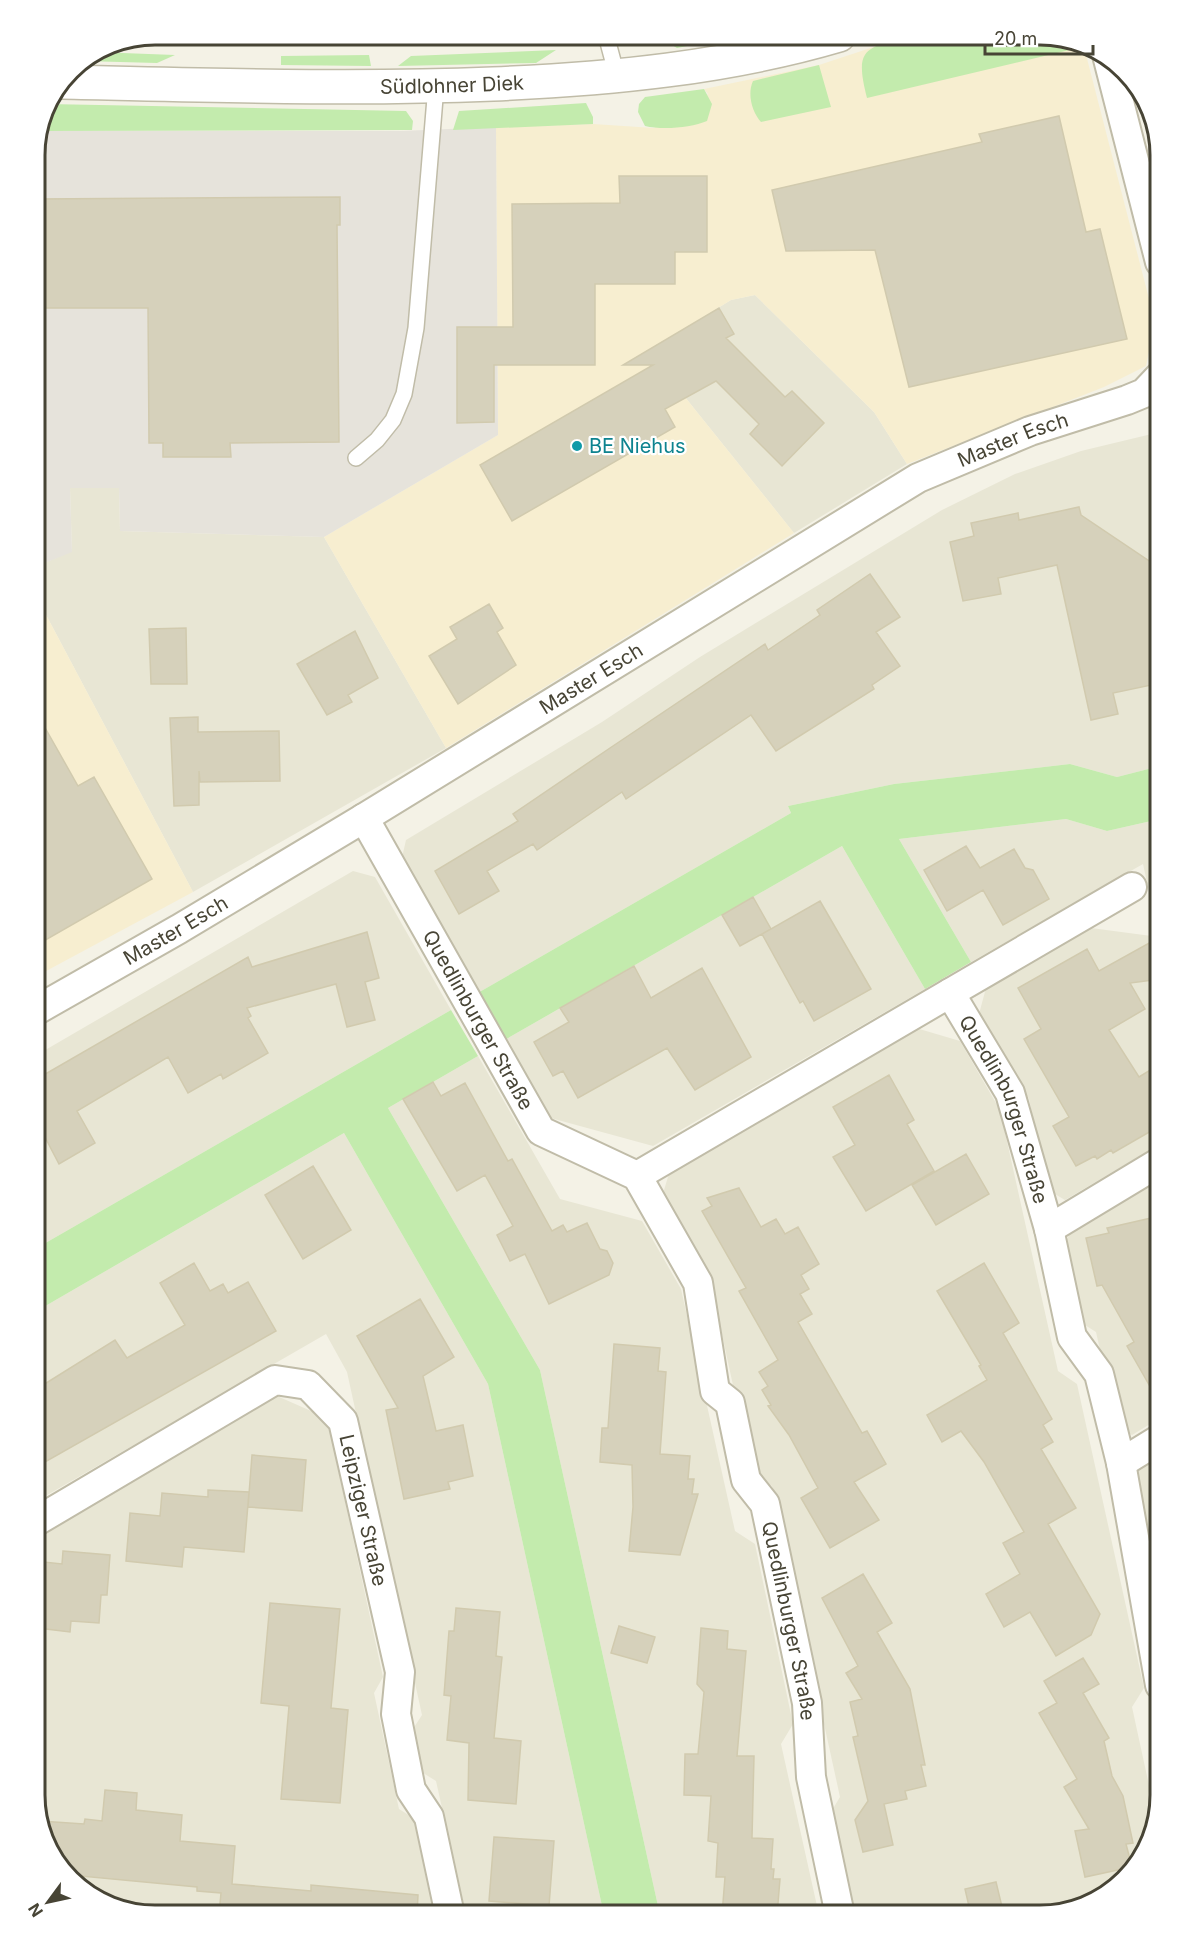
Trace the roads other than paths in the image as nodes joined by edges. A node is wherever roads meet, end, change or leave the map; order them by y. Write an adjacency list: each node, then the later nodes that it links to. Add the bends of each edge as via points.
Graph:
1 (609, 45): 4 (lane)
2 (797, 45): 4 (street, Südlohner Diek, via 679,69)
3 (1115, 75): 7 (street)
4 (617, 76): 6 (street, Südlohner Diek)
5 (73, 82): 6 (street, Südlohner Diek)
6 (436, 86): 9 (lane, via 416,328 404,394 393,420)
7 (1150, 218)
8 (1150, 387): 10 (street, Master Esch, via 1127,400 1030,431 918,478)
9 (356, 458)
10 (364, 818): 13 (street, Master Esch); 15 (street, Quedlinburger Straße, via 541,1131)
11 (1132, 887): 12 (street, Quedlinburger Straße)
12 (950, 993): 15 (street, Quedlinburger Straße); 16 (street, Quedlinburger Straße, via 1010,1093)
13 (45, 1005)
14 (1150, 1169): 16 (street, Quedlinburger Straße)
15 (637, 1176): 22 (street, Quedlinburger Straße, via 698,1283 716,1391 729,1403 746,1480 765,1504 807,1703 810,1777)
16 (1049, 1229): 18 (street, Quedlinburger Straße, via 1072,1337 1099,1374)
17 (1150, 1446): 18 (street)
18 (1121, 1463): 20 (street, Quedlinburger Straße)
19 (45, 1516): 21 (street, Leipziger Straße, via 275,1380 308,1384 342,1421 400,1672 396,1714 411,1790 429,1817)
20 (1150, 1624)
21 (448, 1905)
22 (838, 1905)

